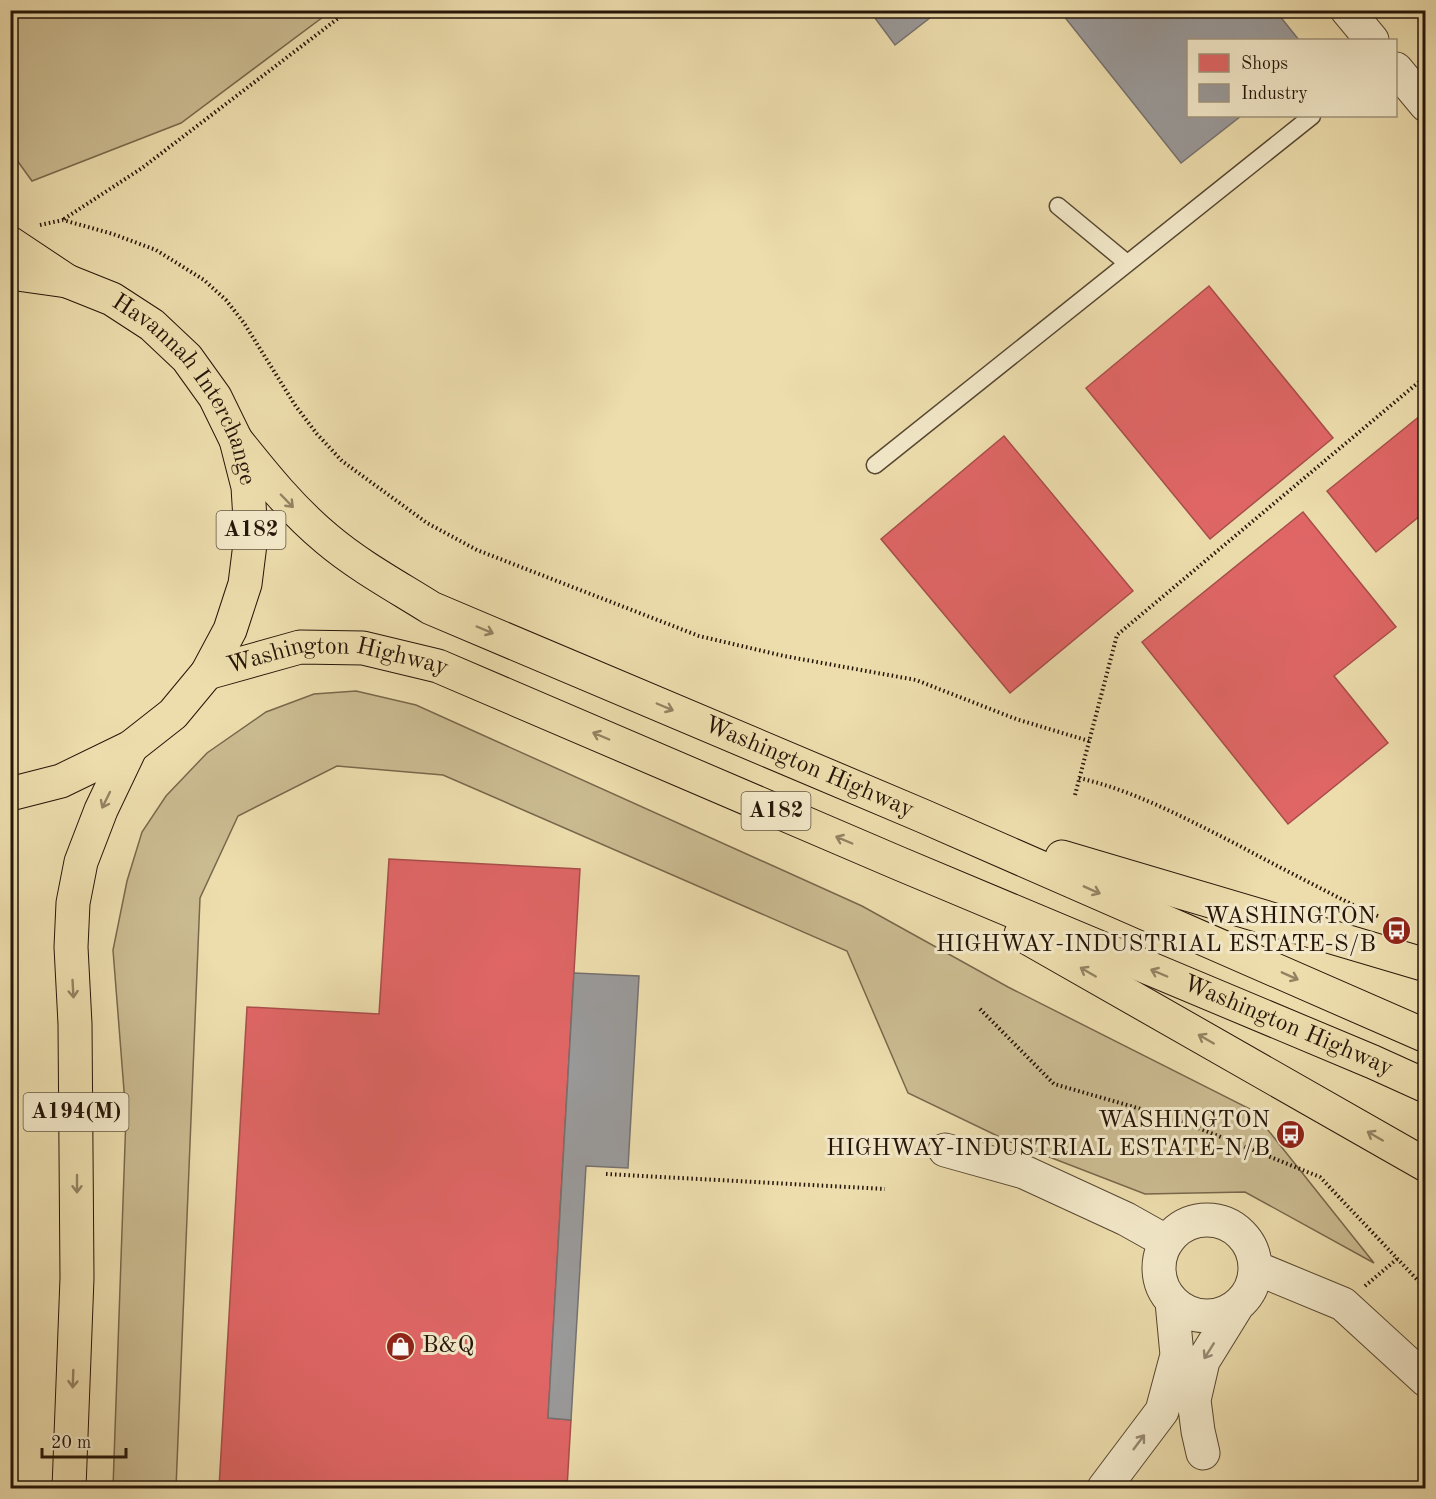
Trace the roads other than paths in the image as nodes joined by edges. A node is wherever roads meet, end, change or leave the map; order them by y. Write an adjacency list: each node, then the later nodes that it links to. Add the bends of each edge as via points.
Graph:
1 (1347, 10): 2 (street)
2 (1371, 39)
3 (1397, 71): 4 (street)
4 (1425, 105)
5 (1311, 117): 8 (lane)
6 (1058, 206): 8 (lane)
7 (21, 235): 10 (main road)
8 (1127, 263): 12 (lane)
9 (10, 273): 10 (main road, Havannah Interchange / A182)
10 (67, 281): 11 (main road, Havannah Interchange / A182, via 112,299 152,325 187,358 215,397)
11 (236, 440): 13 (main road, Havannah Interchange / A182, via 248,487 251,536 245,584 230,630); 16 (main road, Washington Highway / A182, one-way to 16, via 284,498 327,539 368,570 431,608)
12 (875, 465)
13 (207, 673): 14 (main road, Havannah Interchange / A182, via 173,714); 17 (main road, Washington Highway / A182, one-way to 13, via 438,666 363,648 300,647)
14 (131, 747): 15 (main road, Havannah Interchange / A182, via 61,781); 29 (main road, A194(M), one-way to 29, via 81,862 72,903 77,1278)
15 (10, 794)
16 (923, 816): 18 (main road); 19 (main road, Washington Highway / A182, one-way to 19)
17 (898, 863): 20 (main road, Washington Highway / A182, one-way to 17); 22 (main road, one-way to 17)
18 (1425, 965)
19 (1425, 1035)
20 (1425, 1086)
21 (945, 1150): 23 (street, via 1024,1172)
22 (1425, 1165)
23 (1167, 1242): 24 (street, via 1189,1222 1216,1219 1232,1225 1247,1239); 25 (street, via 1160,1256 1159,1273)
24 (1256, 1268): 26 (street, via 1253,1284); 27 (street, via 1343,1304)
25 (1172, 1302): 26 (street, via 1205,1317); 28 (street, via 1177,1355)
26 (1237, 1306): 28 (street, one-way to 28, via 1203,1361 1194,1400 1203,1453 1180,1437)
27 (1425, 1380)
28 (1162, 1412): 30 (street, one-way to 28)
29 (69, 1488)
30 (1104, 1488)

